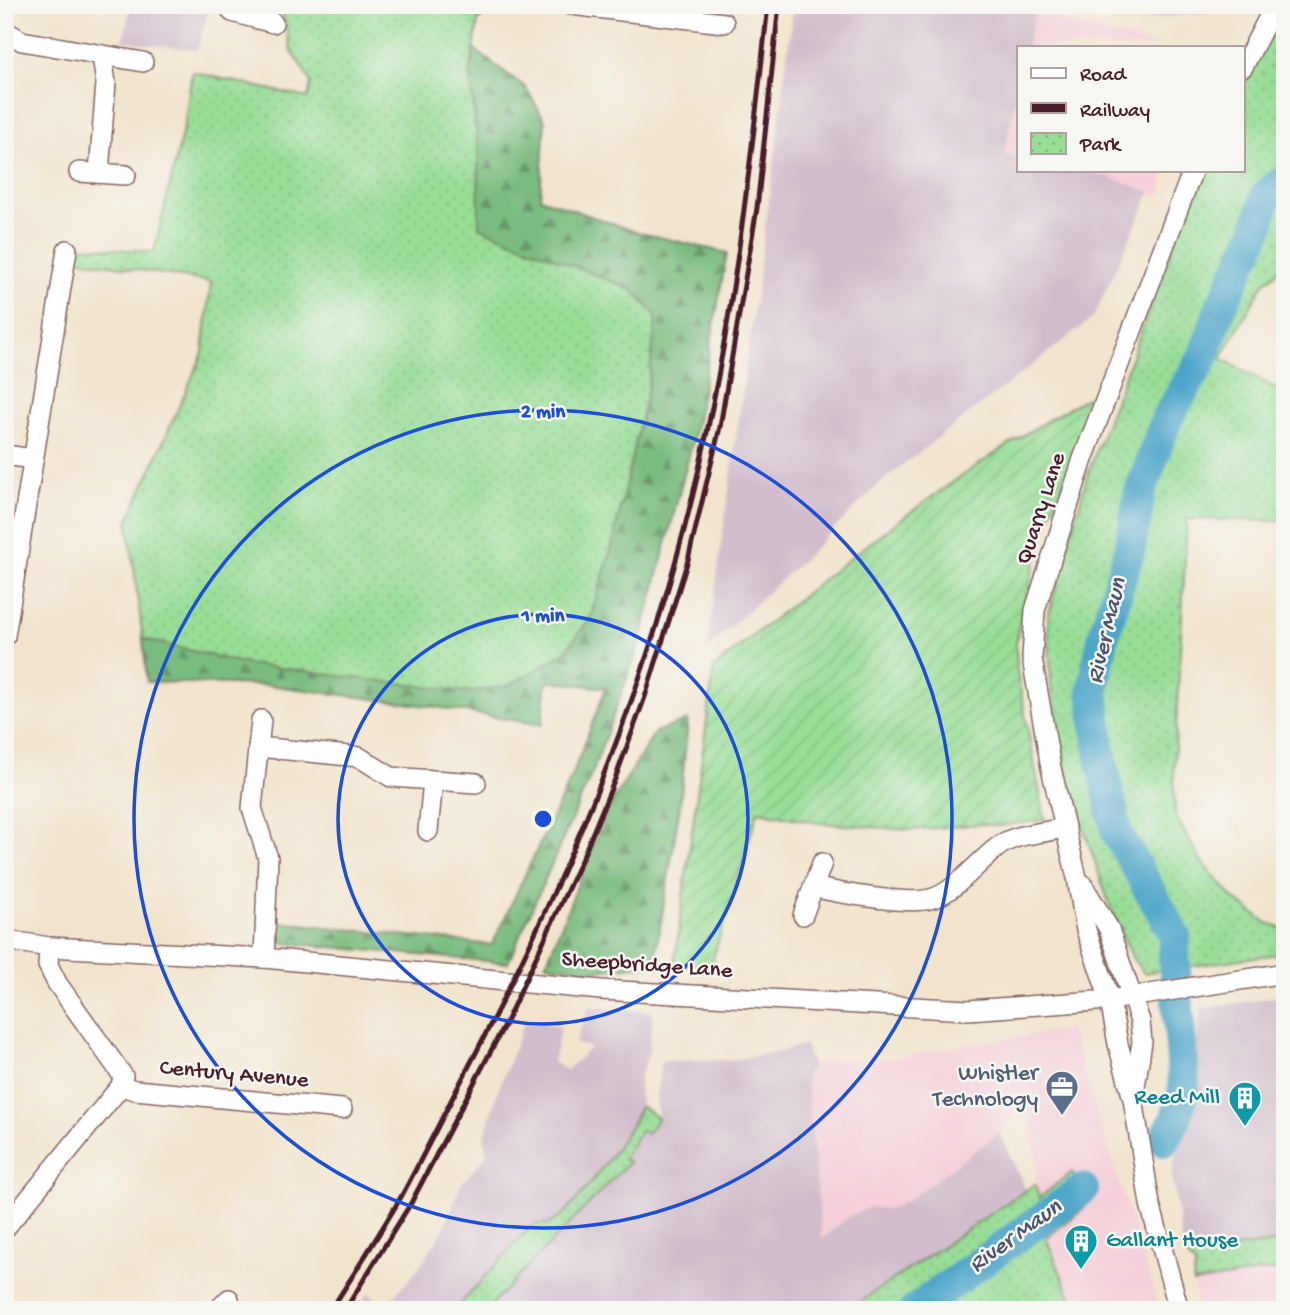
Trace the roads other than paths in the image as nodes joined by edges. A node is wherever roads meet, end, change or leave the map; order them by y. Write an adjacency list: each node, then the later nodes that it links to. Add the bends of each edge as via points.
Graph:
1 (234, 5): 4 (street, via 233,12)
2 (571, 5): 5 (street)
3 (1275, 5): 9 (street)
4 (272, 23)
5 (724, 23)
6 (5, 31): 7 (street, via 22,41)
7 (102, 56): 8 (street); 11 (street, via 106,83)
8 (143, 62)
9 (1244, 65)
10 (79, 172): 11 (street)
11 (99, 172): 13 (street)
12 (1192, 172): 22 (street, Quarry Lane, via 1100,411 1035,610 1032,657)
13 (126, 175)
14 (67, 250): 16 (street)
15 (5, 455): 16 (street)
16 (33, 459): 17 (street)
17 (5, 636)
18 (261, 720): 19 (street)
19 (258, 747): 20 (street, via 359,757 391,777); 30 (street, via 252,808 268,858)
20 (433, 781): 21 (street); 23 (street)
21 (476, 783)
22 (1064, 828): 25 (street, Quarry Lane); 26 (street, via 1000,845 932,899 835,893)
23 (428, 831)
24 (822, 863): 26 (street)
25 (1077, 878): 32 (street, Quarry Lane, via 1109,929); 33 (street, Quarry Lane, via 1086,930)
26 (814, 887): 27 (street)
27 (803, 915)
28 (5, 940): 29 (street, Sheepbridge Lane)
29 (49, 947): 30 (street, Sheepbridge Lane); 34 (street, via 48,965 57,983 123,1076)
30 (264, 958): 33 (street, Sheepbridge Lane, via 612,990 968,1010)
31 (1285, 973): 32 (street, Sheepbridge Lane)
32 (1133, 997): 33 (street, Sheepbridge Lane); 35 (street, Quarry Lane, via 1142,1041)
33 (1110, 1000): 35 (street, Quarry Lane)
34 (121, 1086): 36 (street, Century Avenue); 37 (street)
35 (1133, 1099): 38 (street, via 1150,1204)
36 (342, 1109)
37 (5, 1228)
38 (1179, 1310)

